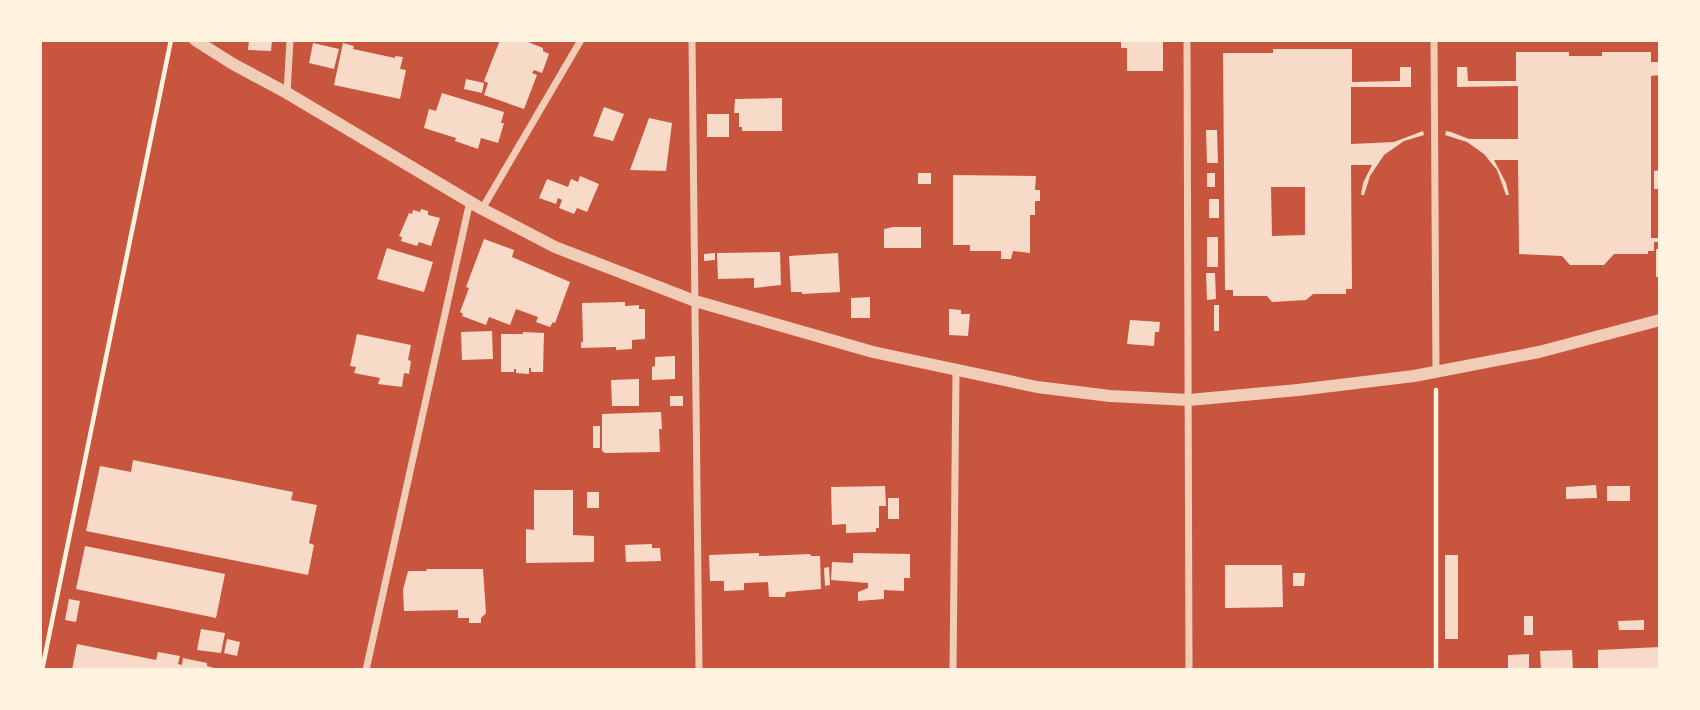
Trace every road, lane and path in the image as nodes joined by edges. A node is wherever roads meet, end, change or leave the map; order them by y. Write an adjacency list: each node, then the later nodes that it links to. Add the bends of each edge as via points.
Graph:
1 (171, 40): 16 (path)
2 (195, 40): 8 (street)
3 (290, 40): 8 (street)
4 (581, 40): 10 (street)
5 (692, 40): 11 (street)
6 (1187, 40): 15 (street)
7 (1434, 40): 14 (street)
8 (287, 93): 9 (street)
9 (470, 200): 10 (street); 17 (street)
10 (482, 209): 11 (street, via 555,247)
11 (695, 301): 13 (street); 18 (street)
12 (1660, 320): 14 (street, via 1539,352)
13 (956, 371): 15 (street, via 1110,396); 19 (street)
14 (1436, 372): 15 (street); 21 (path)
15 (1189, 400): 20 (street)
16 (42, 670)
17 (366, 670)
18 (699, 670)
19 (953, 670)
20 (1189, 670)
21 (1436, 670)

